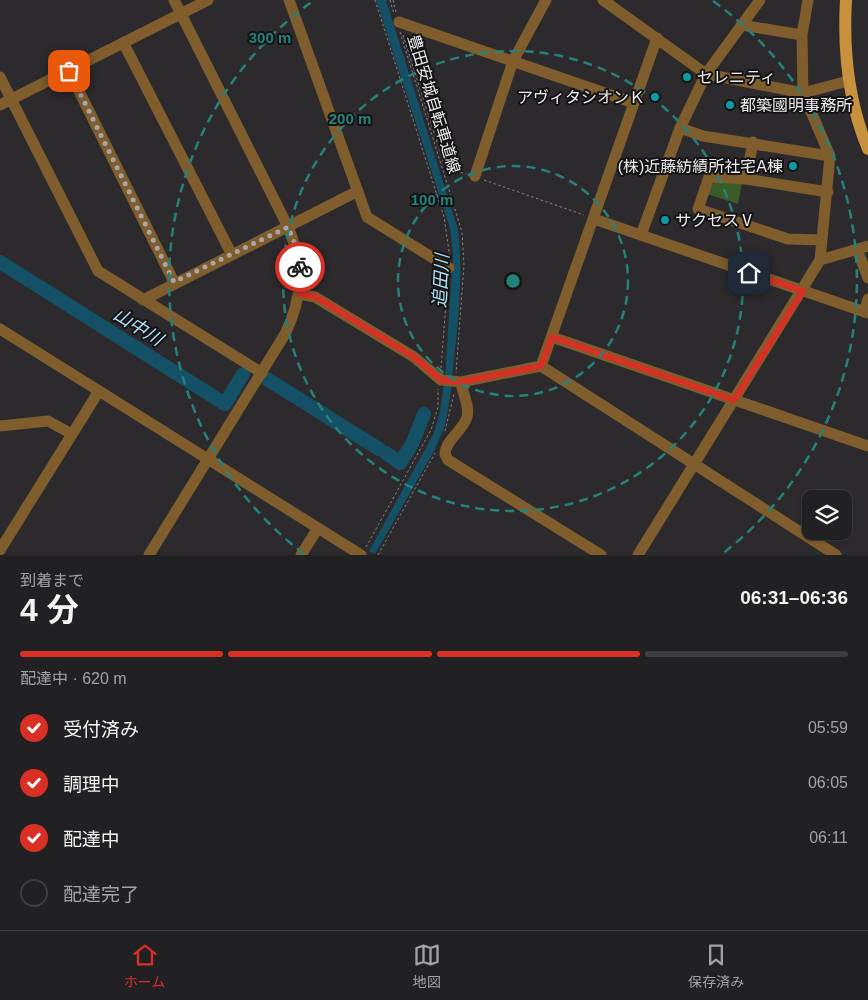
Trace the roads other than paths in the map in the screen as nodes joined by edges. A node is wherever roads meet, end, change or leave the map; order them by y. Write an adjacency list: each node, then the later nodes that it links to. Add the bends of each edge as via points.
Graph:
1 (174, 0): 9 (street)
2 (208, 0): 9 (street)
3 (289, 0): 30 (street)
4 (546, 0): 15 (street)
5 (603, 0): 13 (street)
6 (760, 0): 11 (street)
7 (808, 0): 12 (street)
8 (846, 0): 19 (main road, via 844,26)
9 (182, 14): 14 (street); 33 (street)
10 (398, 23): 15 (street)
11 (741, 25): 12 (street); 17 (street)
12 (802, 35): 20 (street)
13 (657, 38): 17 (street); 22 (street)
14 (124, 44): 16 (street); 37 (street)
15 (513, 61): 22 (street); 28 (street)
16 (69, 71): 21 (street); 41 (street)
17 (706, 74): 20 (street); 24 (street)
18 (0, 77): 21 (street)
19 (848, 81): 20 (street); 26 (main road)
20 (803, 93): 27 (street)
21 (11, 99): 23 (street); 45 (street, via 98,271)
22 (634, 103): 32 (street)
23 (0, 105)
24 (680, 128): 25 (street, via 703,136); 34 (street)
25 (753, 142): 27 (street); 29 (street)
26 (868, 149)
27 (830, 156): 31 (street)
28 (474, 176)
29 (746, 179): 31 (street); 35 (street, via 709,177 698,208 788,239)
30 (358, 191): 33 (street); 39 (street, via 368,218)
31 (828, 192): 35 (street)
32 (594, 219): 34 (street); 48 (street)
33 (288, 227): 37 (street); 43 (street, via 300,262)
34 (641, 235): 42 (street)
35 (822, 240): 38 (street)
36 (863, 247): 38 (street); 40 (street)
37 (231, 254): 41 (street)
38 (820, 260): 42 (street)
39 (449, 268)
40 (868, 278)
41 (174, 282): 45 (street)
42 (803, 291): 46 (street); 53 (street)
43 (300, 294): 50 (street, via 290,324); 51 (street, via 324,302)
44 (868, 299): 46 (street)
45 (143, 300): 50 (street)
46 (866, 312)
47 (0, 329): 52 (street)
48 (552, 337): 49 (street); 53 (street)
49 (541, 366): 51 (street); 58 (street)
50 (262, 373): 57 (street)
51 (450, 381): 64 (street, via 467,404 467,416 446,448 446,458)
52 (99, 391): 55 (street); 57 (street)
53 (734, 400): 56 (street); 58 (street)
54 (0, 426): 55 (street, via 48,421)
55 (72, 434): 60 (street)
56 (868, 446)
57 (209, 459): 59 (street); 61 (street)
58 (695, 465): 65 (street); 66 (street)
59 (318, 528): 62 (street); 63 (street)
60 (0, 550)
61 (149, 555)
62 (301, 555)
63 (361, 555)
64 (601, 555)
65 (638, 555)
66 (836, 555)

